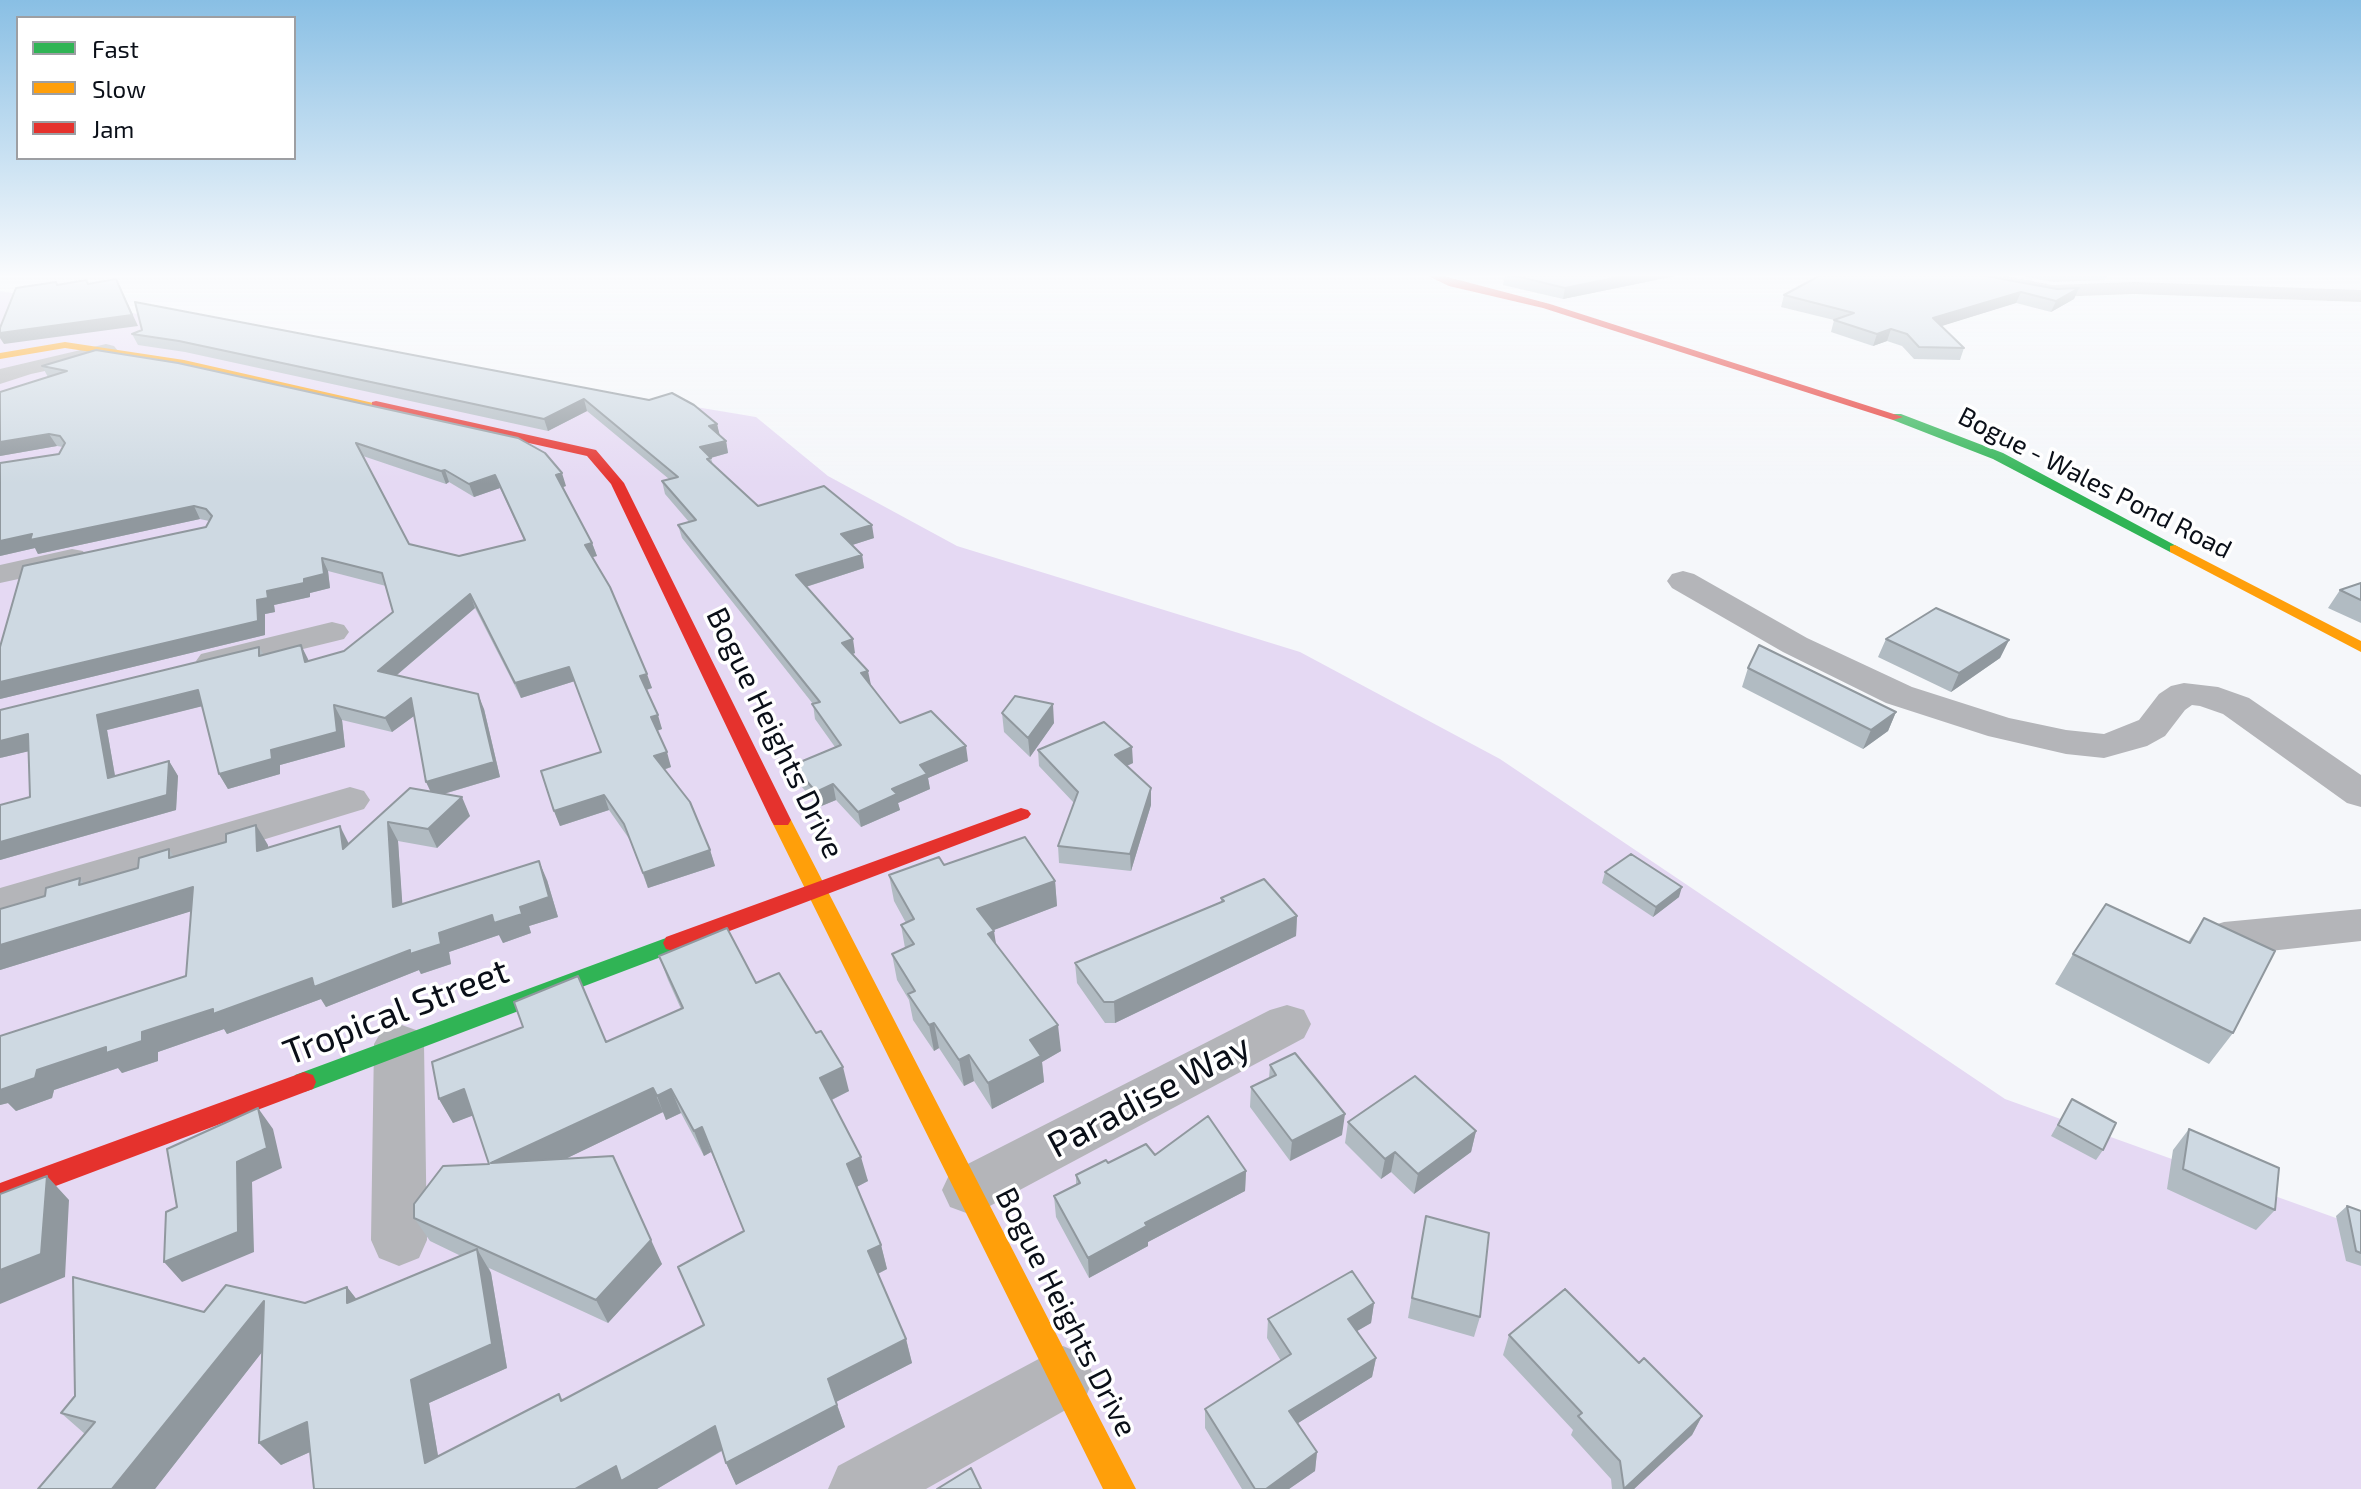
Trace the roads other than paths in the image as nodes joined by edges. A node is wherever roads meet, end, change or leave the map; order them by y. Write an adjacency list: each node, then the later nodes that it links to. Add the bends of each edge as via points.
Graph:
1 (1672, 344): 9 (street, Bogue - Wales Pond Road, via 1809,387 1998,456)
2 (106, 351): 3 (street, Bogue Heights Drive, via 65,345); 4 (street, Bogue Heights Drive); 14 (street, Bogue Heights Drive, via 184,363 591,453 617,483)
3 (0, 356)
4 (0, 377)
5 (93, 554): 6 (street)
6 (0, 574)
7 (1683, 581): 11 (street, via 1795,645 1899,695 2001,728 2104,746 2152,728 2184,694 2205,695 2247,713)
8 (332, 632): 10 (street)
9 (2361, 647)
10 (181, 669)
11 (2361, 794)
12 (350, 800): 15 (street)
13 (1021, 814): 14 (street, Tropical Street)
14 (815, 889): 19 (street, Tropical Street); 20 (street, Bogue Heights Drive)
15 (0, 904)
16 (2361, 925): 17 (street)
17 (2224, 939)
18 (1287, 1024): 20 (street, Paradise Way)
19 (399, 1044): 21 (street, Tropical Street); 22 (street)
20 (969, 1190): 23 (street, Bogue Heights Drive)
21 (0, 1195)
22 (399, 1240)
23 (1063, 1377): 24 (street); 25 (street, Bogue Heights Drive)
24 (861, 1489)
25 (1120, 1489)

